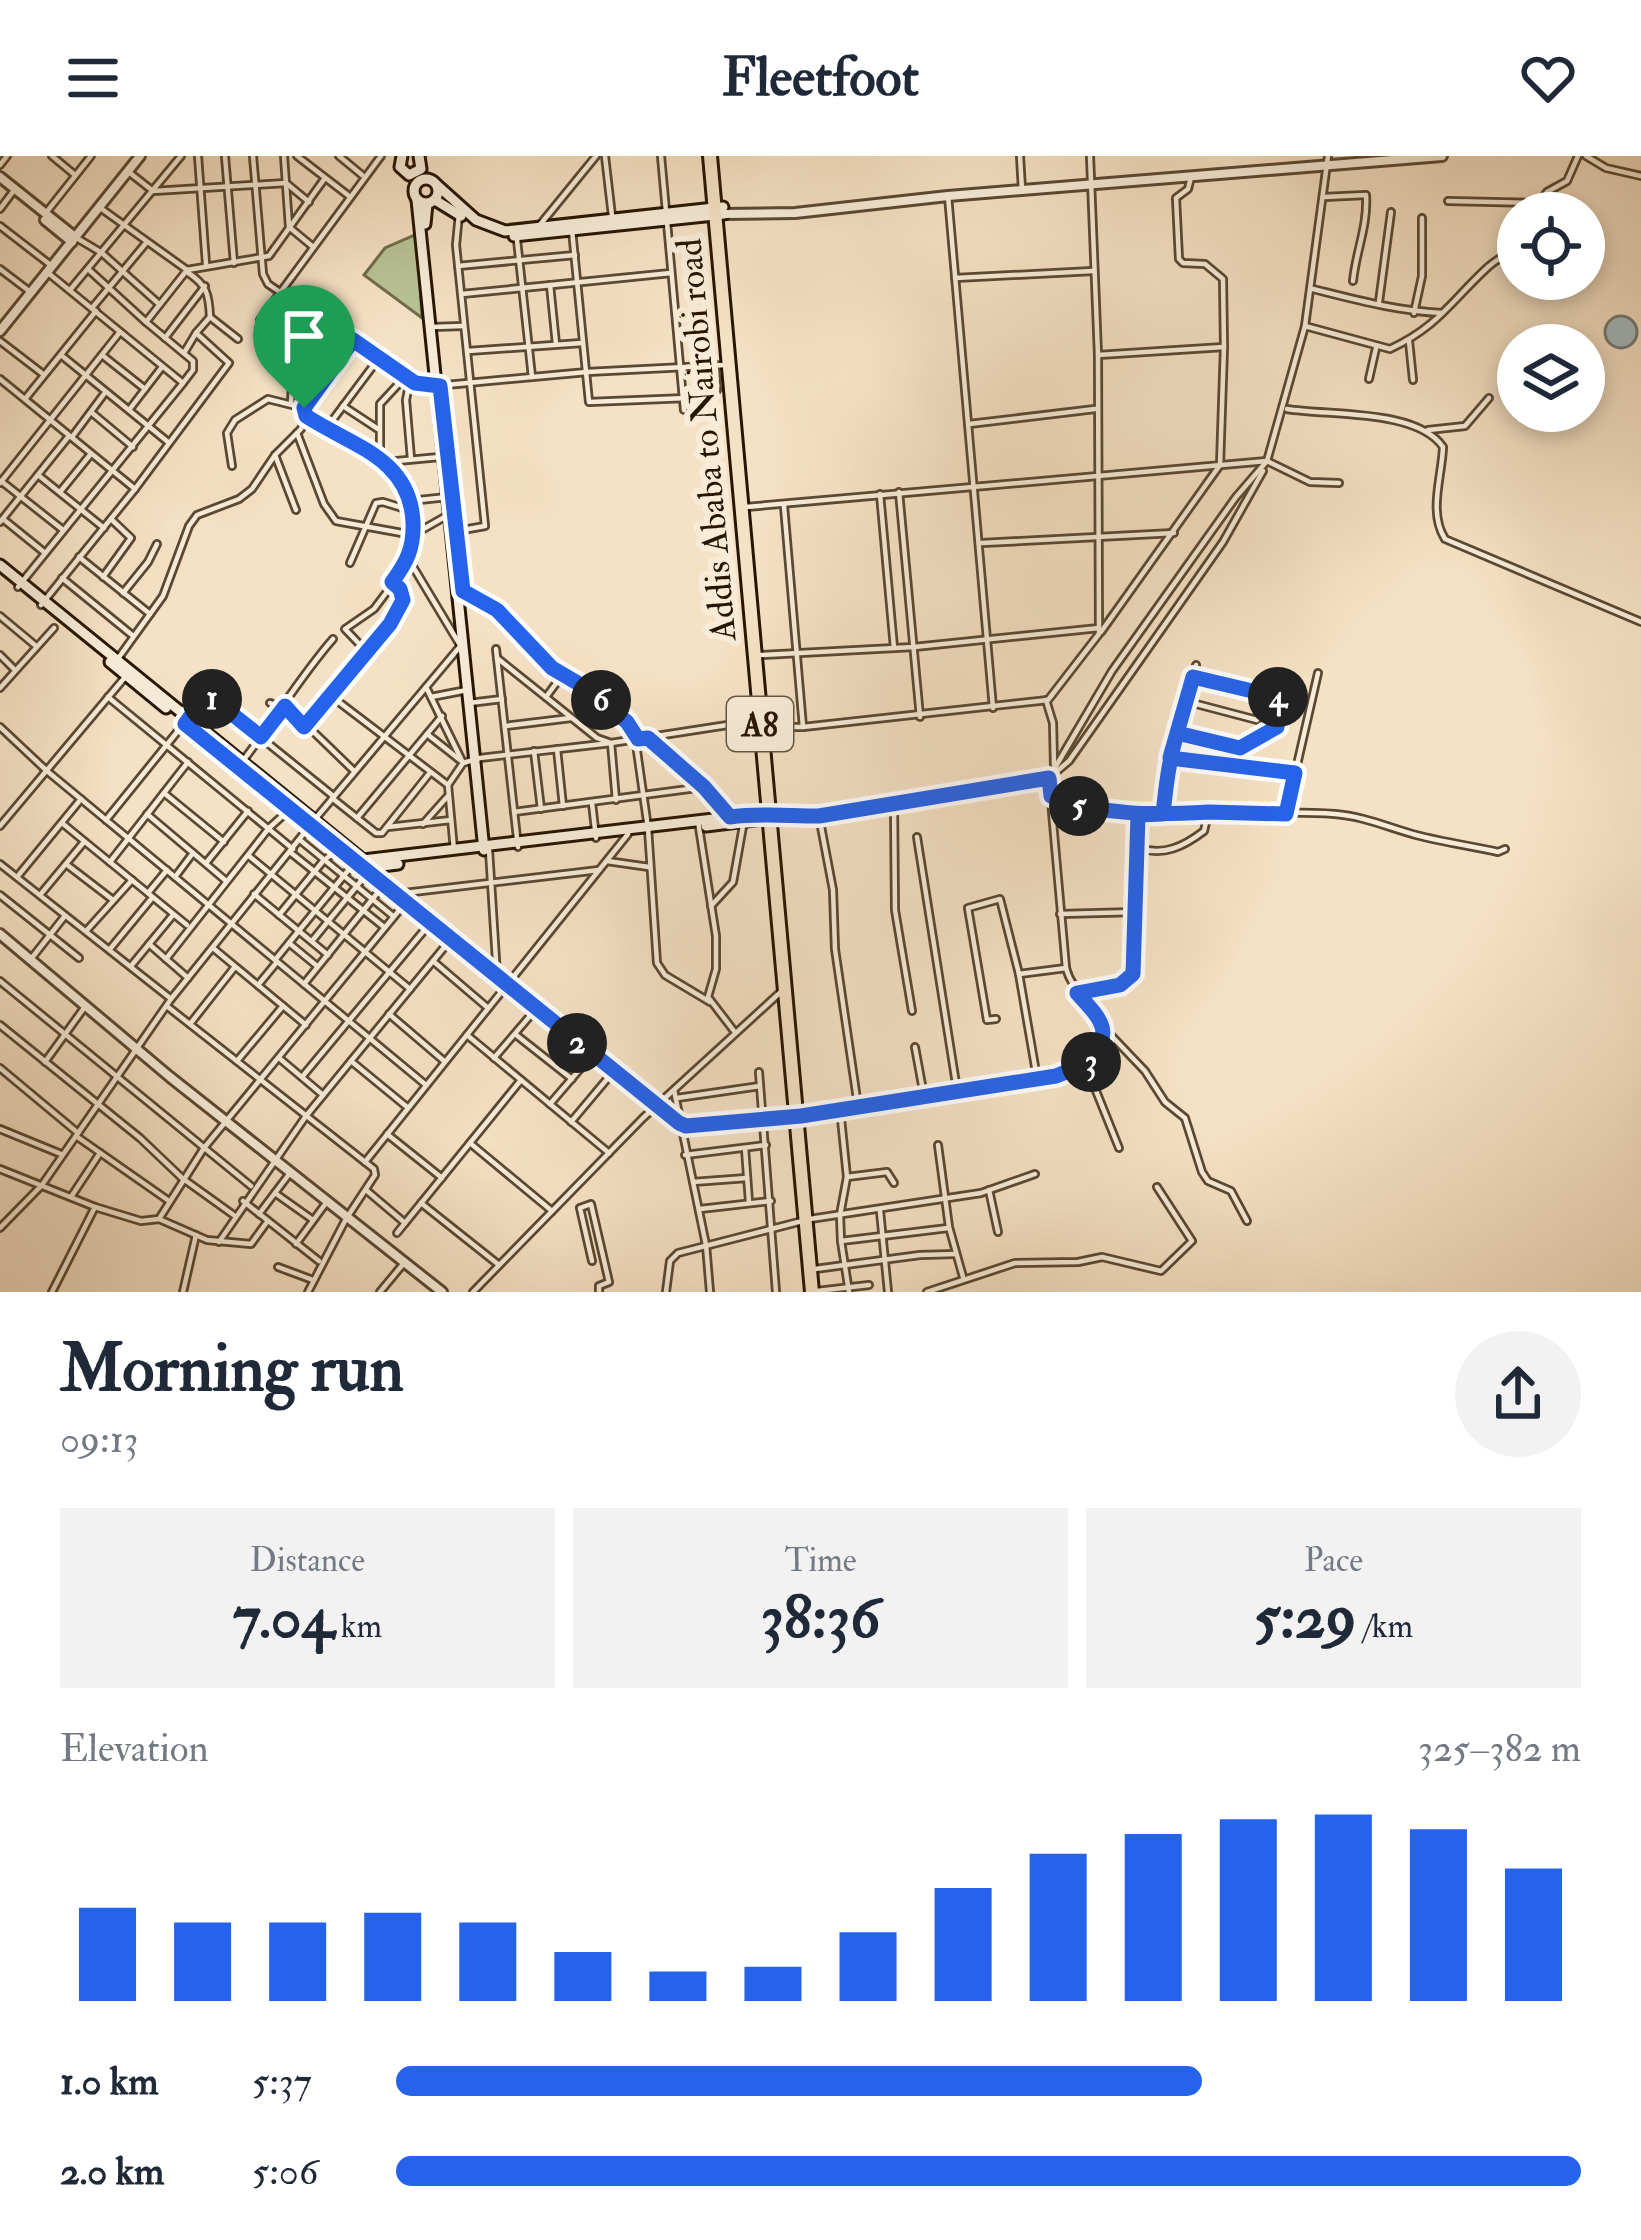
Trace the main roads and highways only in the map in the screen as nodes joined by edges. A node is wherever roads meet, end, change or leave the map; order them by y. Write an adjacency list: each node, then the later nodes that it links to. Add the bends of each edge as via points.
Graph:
1 (384, 156): 4 (main road)
2 (714, 156): 7 (highway, Addis Ababa to Nairobi road / A8)
3 (420, 160): 4 (main road, via 418,172); 5 (main road)
4 (402, 166): 6 (main road)
5 (436, 183): 6 (main road); 6 (main road, via 421,180); 9 (main road, via 482,224)
6 (424, 199): 9 (main road, via 485,232); 10 (main road)
7 (719, 211): 8 (main road); 11 (highway, Addis Ababa to Nairobi road / A8); 11 (highway, Addis Ababa to Nairobi road / A8, via 722,365)
8 (572, 226): 9 (main road); 9 (main road)
9 (512, 234)
10 (438, 386): 14 (main road); 14 (main road)
11 (744, 507): 16 (highway, Addis Ababa to Nairobi road / A8)
12 (0, 568): 13 (main road)
13 (115, 662): 15 (main road); 15 (main road)
14 (472, 703): 21 (main road, via 470,760)
15 (187, 722): 17 (main road); 17 (main road)
16 (772, 816): 18 (main road); 18 (main road); 22 (highway, Addis Ababa to Nairobi road / A8); 22 (highway, Addis Ababa to Nairobi road / A8)
17 (312, 823): 21 (main road, via 368,861); 21 (main road, via 363,867)
18 (699, 824): 19 (main road)
19 (648, 830): 20 (main road); 20 (main road)
20 (596, 836): 21 (main road)
21 (487, 849)
22 (798, 1116): 23 (highway, Addis Ababa to Nairobi road / A8)
23 (807, 1220): 24 (highway, Addis Ababa to Nairobi road / A8); 24 (highway, Addis Ababa to Nairobi road / A8)
24 (815, 1292)

